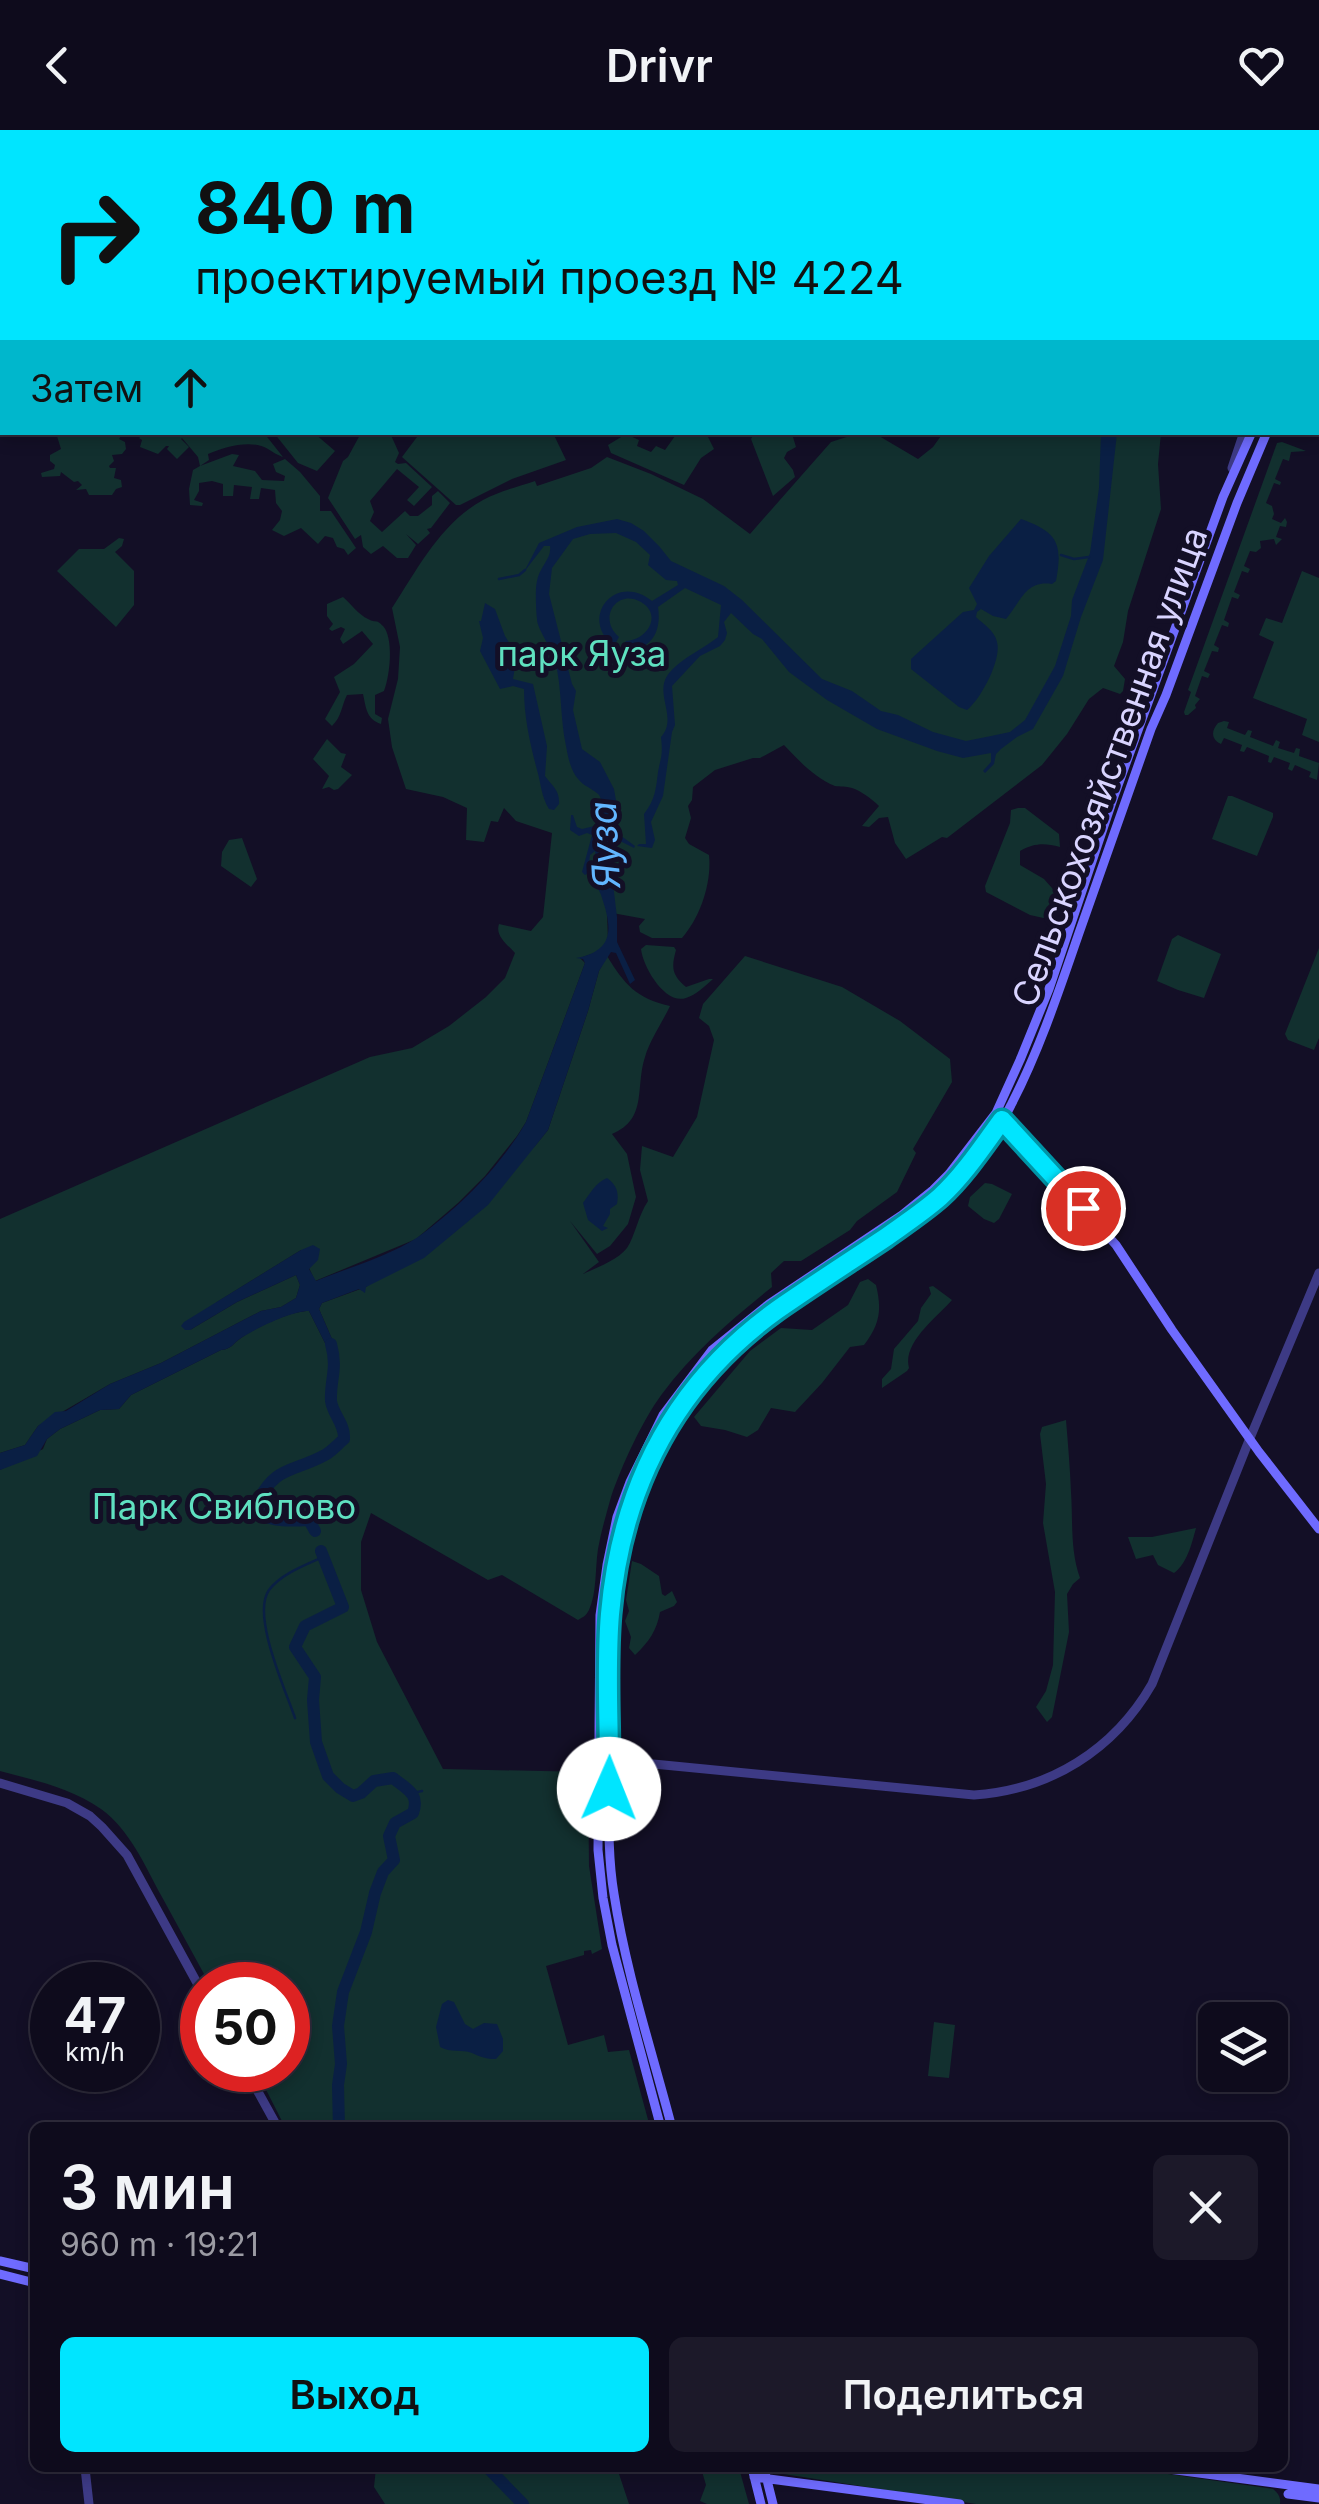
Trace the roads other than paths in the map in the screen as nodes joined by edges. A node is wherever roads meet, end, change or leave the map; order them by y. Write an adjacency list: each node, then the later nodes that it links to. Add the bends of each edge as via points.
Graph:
1 (1243, 435): 4 (street)
2 (1251, 435): 4 (main road, Сельскохозяйственная улица)
3 (1266, 435): 5 (main road, Сельскохозяйственная улица, via 1058,992 1010,1108)
4 (1223, 496): 5 (main road, Сельскохозяйственная улица)
5 (999, 1116): 7 (main road, via 1116,1244); 9 (main road, via 902,1215 726,1336 663,1415 630,1482 607,1565 600,1615)
6 (1319, 1272): 7 (street)
7 (1250, 1438): 8 (main road); 9 (street, via 1152,1684 1116,1733 1060,1773 1022,1788 974,1794)
8 (1319, 1529)
9 (604, 1763): 14 (main road, via 598,1850 606,1913); 15 (main road, via 614,1896)
10 (0, 1784): 11 (street, via 67,1803 102,1827 126,1855)
11 (185, 1962)
12 (258, 2092): 13 (street)
13 (275, 2122)
14 (659, 2122)
15 (670, 2122)
16 (0, 2261): 17 (main road)
17 (30, 2268)
18 (0, 2274): 19 (main road)
19 (30, 2281)
20 (85, 2472): 27 (street)
21 (753, 2472): 23 (main road); 28 (main road)
22 (1181, 2472): 25 (main road)
23 (765, 2473): 29 (main road); 30 (main road)
24 (1319, 2489): 25 (main road)
25 (1288, 2494): 26 (main road)
26 (1319, 2498)
27 (89, 2504)
28 (761, 2504)
29 (774, 2504)
30 (960, 2504)

